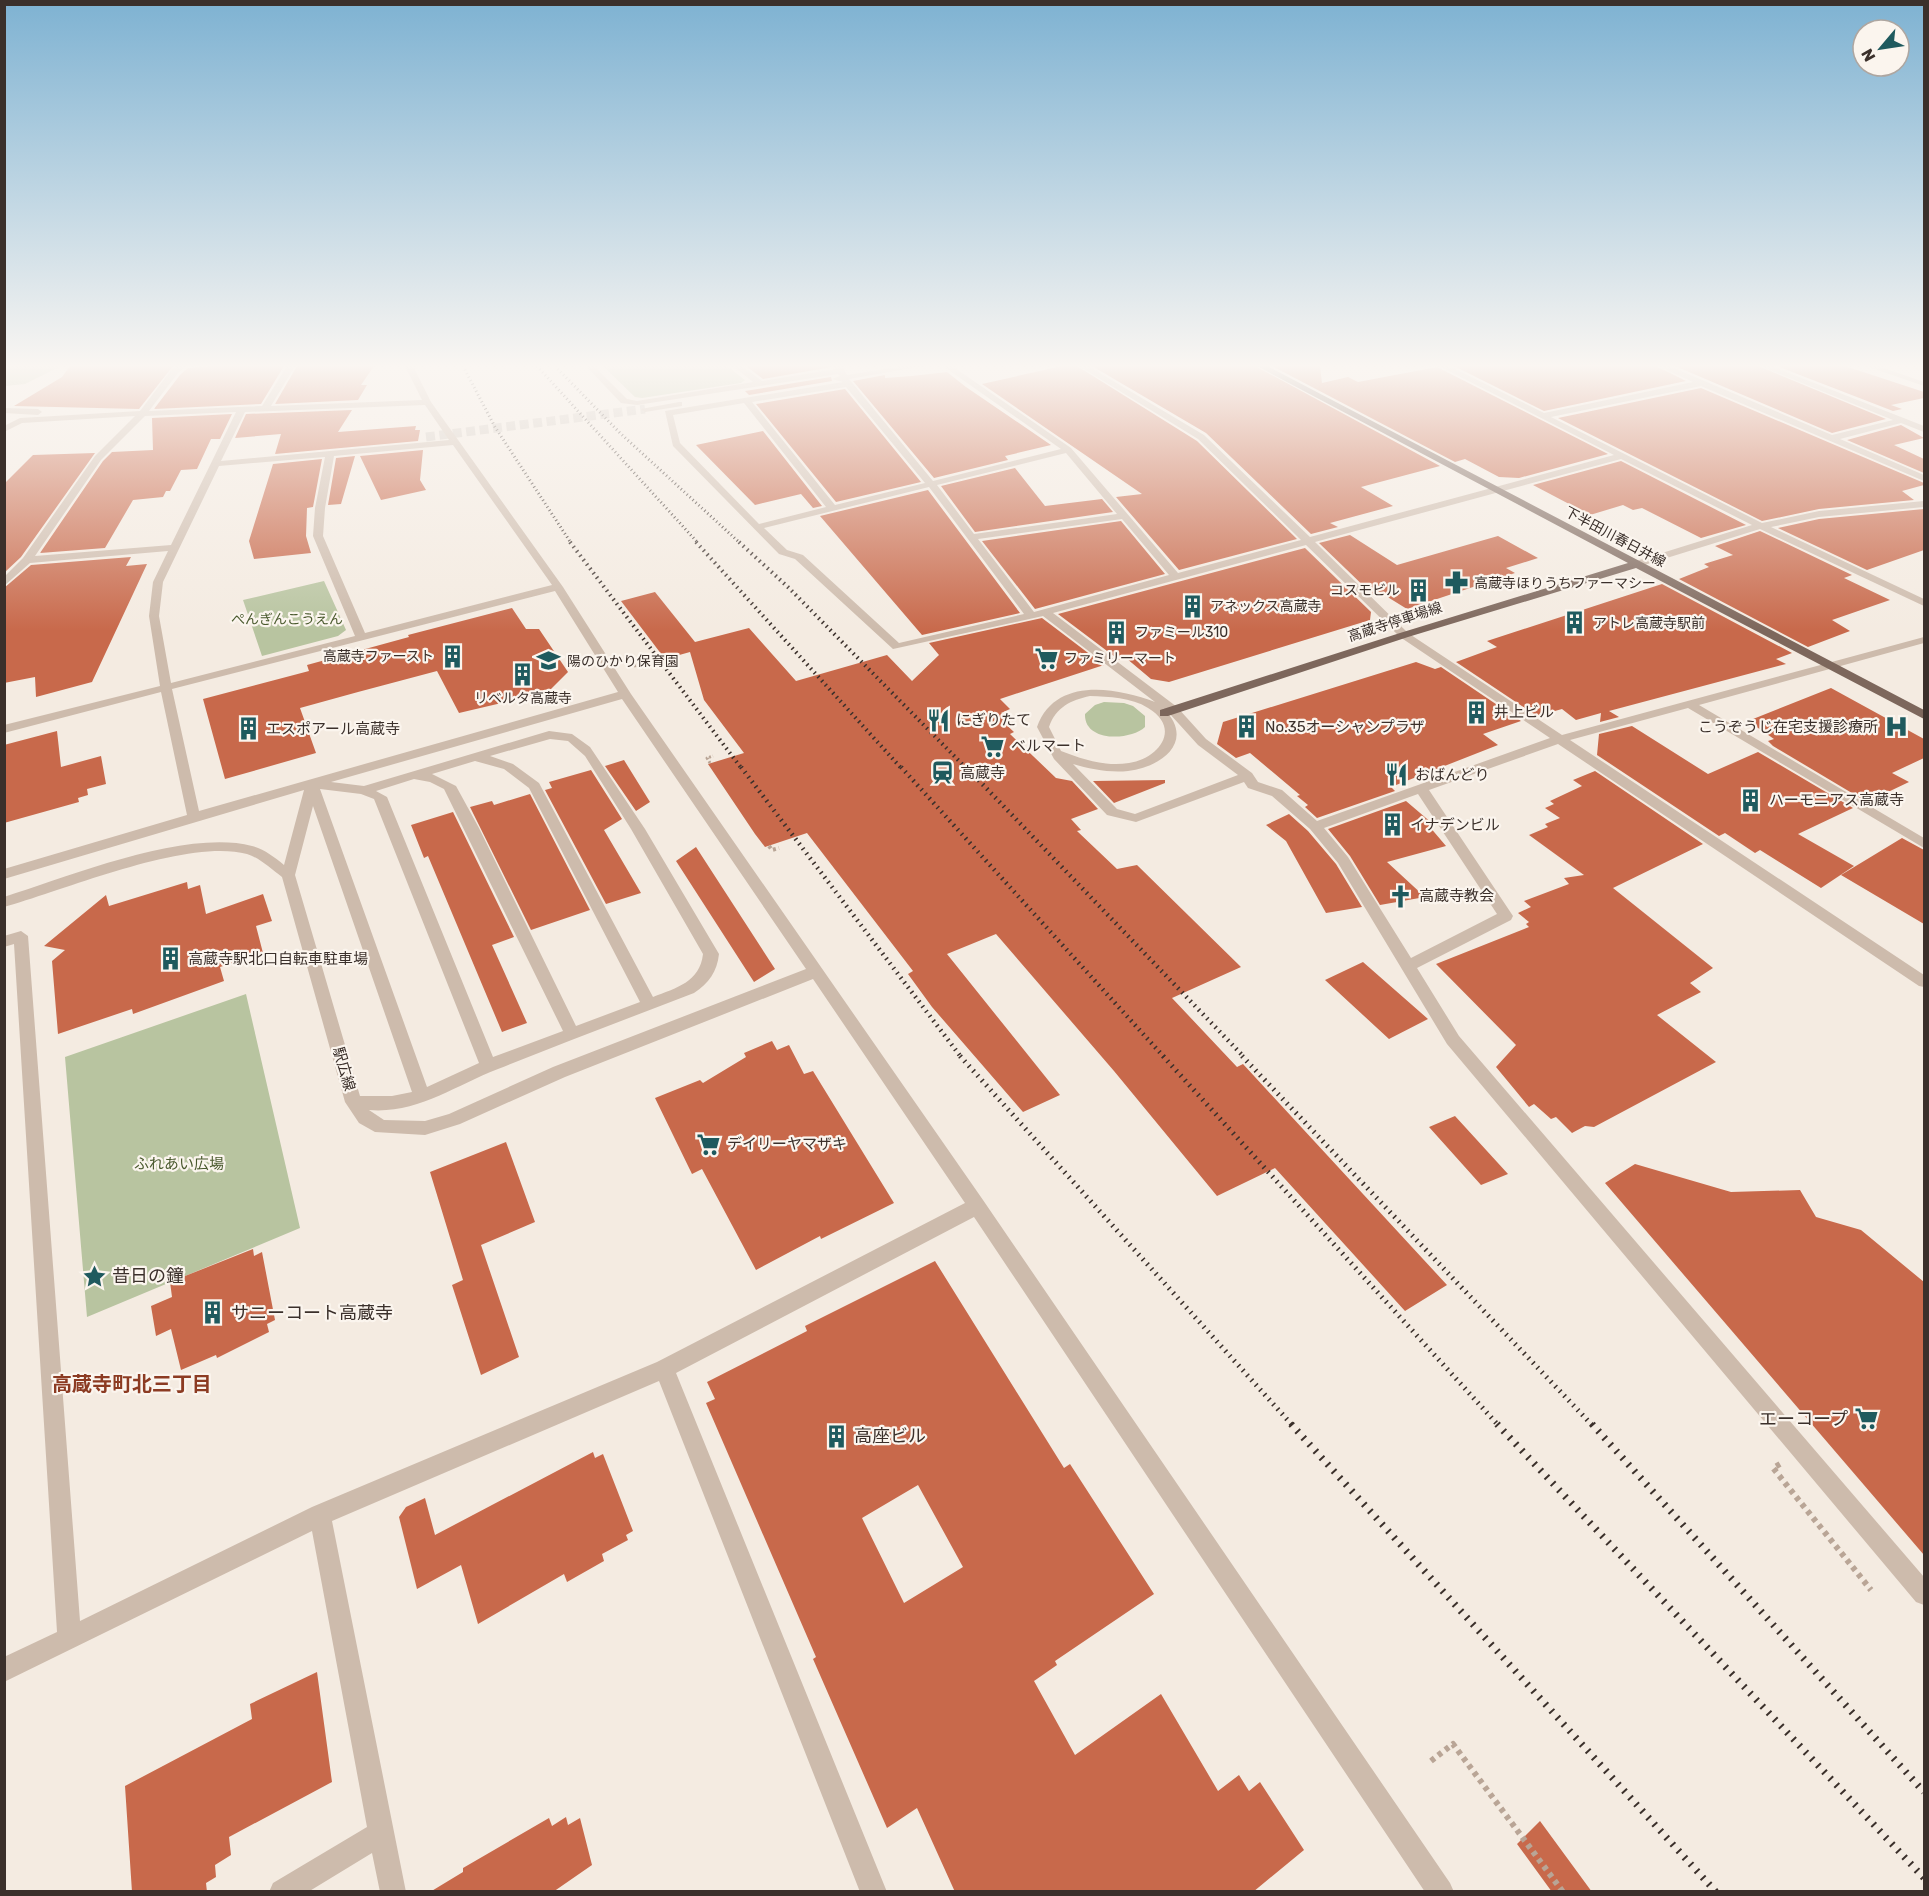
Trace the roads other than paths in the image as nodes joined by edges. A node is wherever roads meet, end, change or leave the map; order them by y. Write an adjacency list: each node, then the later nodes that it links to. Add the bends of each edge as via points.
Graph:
1 (102, 454): 29 (street)
2 (219, 454): 17 (street)
3 (260, 454): 17 (street)
4 (319, 454): 17 (street)
5 (330, 454): 38 (street, via 318,536)
6 (464, 454): 33 (street)
7 (686, 454): 24 (street)
8 (789, 454): 22 (street)
9 (907, 454): 19 (street)
10 (1050, 454): 19 (street)
11 (1072, 454): 23 (street)
12 (1219, 454): 27 (street)
13 (1429, 454): 20 (main road, 下半田川春日井線)
14 (1619, 454): 16 (street)
15 (1870, 454): 18 (street)
16 (1622, 456): 20 (street); 25 (street)
17 (217, 459): 28 (street)
18 (1924, 478)
19 (931, 484): 22 (street); 26 (street)
20 (1497, 490): 27 (street); 30 (main road, 下半田川春日井線)
21 (1924, 504): 25 (street, via 1819,514)
22 (832, 508): 24 (street)
23 (1124, 516): 26 (street); 31 (street)
24 (757, 526): 36 (street, via 783,552 808,564 897,647)
25 (1761, 526): 30 (street); 34 (street)
26 (971, 537): 36 (street)
27 (1310, 541): 31 (street); 37 (street)
28 (173, 548): 29 (street); 41 (street, via 158,582 154,616)
29 (27, 560): 32 (street)
30 (1636, 564): 37 (main road, 高蔵寺停車場線); 40 (main road, 下半田川春日井線)
31 (1175, 576): 35 (street)
32 (4, 583)
33 (558, 587): 38 (street); 42 (street)
34 (1924, 603)
35 (1044, 612): 36 (street); 44 (street)
36 (1031, 616)
37 (1404, 635): 44 (main road, 高蔵寺停車場線); 47 (street)
38 (362, 638): 41 (street)
39 (1924, 640): 40 (street)
40 (1830, 666): 43 (street); 45 (main road, 下半田川春日井線)
41 (166, 688): 46 (street); 55 (street)
42 (625, 694): 52 (street); 63 (street)
43 (1691, 705): 47 (street); 57 (street)
44 (1169, 712): 48 (street, via 1171,743 1156,758 1138,765 1096,766); 48 (street, via 1132,696 1090,692 1071,697 1046,715 1043,727); 51 (street)
45 (1924, 715)
46 (4, 729)
47 (1560, 739): 53 (street); 64 (street)
48 (1056, 753): 51 (street, via 1112,813 1136,818)
49 (472, 757): 50 (street); 65 (street, via 501,761 534,786); 65 (street, via 549,735 567,735 583,744 711,954 702,980)
50 (411, 776): 54 (street); 66 (street, via 433,778 449,786)
51 (1247, 776): 56 (street, via 1253,784 1277,793)
52 (312, 784): 54 (street); 55 (street); 59 (street); 68 (street)
53 (1421, 788): 56 (street); 62 (street, via 1506,916)
54 (364, 790): 67 (street, via 380,797)
55 (194, 817): 58 (street)
56 (1315, 826): 62 (street, via 1343,860)
57 (1924, 844)
58 (4, 874)
59 (288, 875): 60 (street, via 249,850 205,846); 69 (street, 駅広線)
60 (4, 902)
61 (4, 942): 74 (street, via 21,936)
62 (1407, 967): 73 (street, via 1453,1040)
63 (815, 972): 69 (street, 駅広線, via 425,1128 381,1127 365,1118); 70 (street)
64 (1924, 982)
65 (648, 1004): 66 (street)
66 (572, 1034): 67 (street)
67 (488, 1066): 68 (street)
68 (422, 1097): 69 (street, via 395,1104)
69 (353, 1102)
70 (977, 1206): 71 (street); 80 (street)
71 (664, 1369): 72 (street); 79 (street)
72 (320, 1515): 74 (street); 76 (street)
73 (1924, 1593)
74 (69, 1637): 75 (street)
75 (4, 1670)
76 (382, 1833): 77 (street); 78 (street)
77 (282, 1892)
78 (393, 1892)
79 (874, 1892)
80 (1441, 1892)

